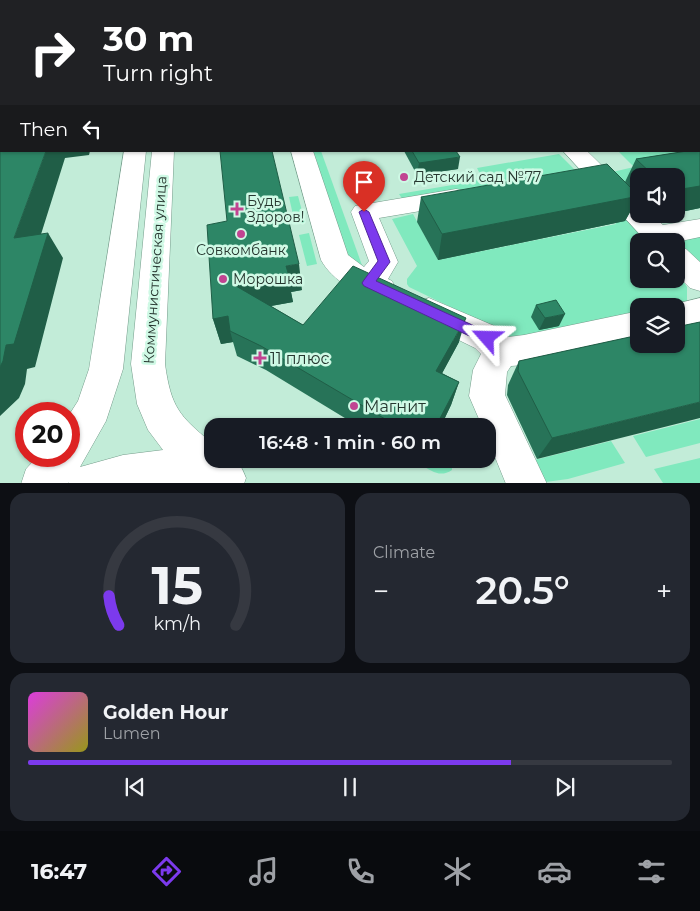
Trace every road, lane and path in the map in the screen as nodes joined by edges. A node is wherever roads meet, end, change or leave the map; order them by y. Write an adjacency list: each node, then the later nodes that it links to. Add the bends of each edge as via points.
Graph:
1 (135, 152): 18 (main road, via 106,370 93,409)
2 (163, 152): 20 (main road, Коммунистическая улица, via 148,364 151,390 160,416 183,444)
3 (302, 152): 13 (main road, via 335,260 343,269)
4 (575, 152): 5 (main road)
5 (595, 173): 6 (main road); 9 (main road)
6 (566, 178)
7 (480, 192): 13 (main road, via 364,212 384,262)
8 (700, 228): 10 (main road)
9 (654, 233)
10 (685, 235)
11 (685, 265): 12 (main road)
12 (700, 280)
13 (368, 283): 17 (main road, via 487,338)
14 (700, 310): 15 (main road)
15 (685, 314)
16 (630, 326): 17 (main road, via 524,350)
17 (501, 352): 23 (main road, via 490,370 487,396)
18 (80, 432)
19 (56, 467): 21 (main road)
20 (232, 481): 22 (main road, via 192,470 157,469 120,474)
21 (42, 483)
22 (92, 483)
23 (527, 483)

